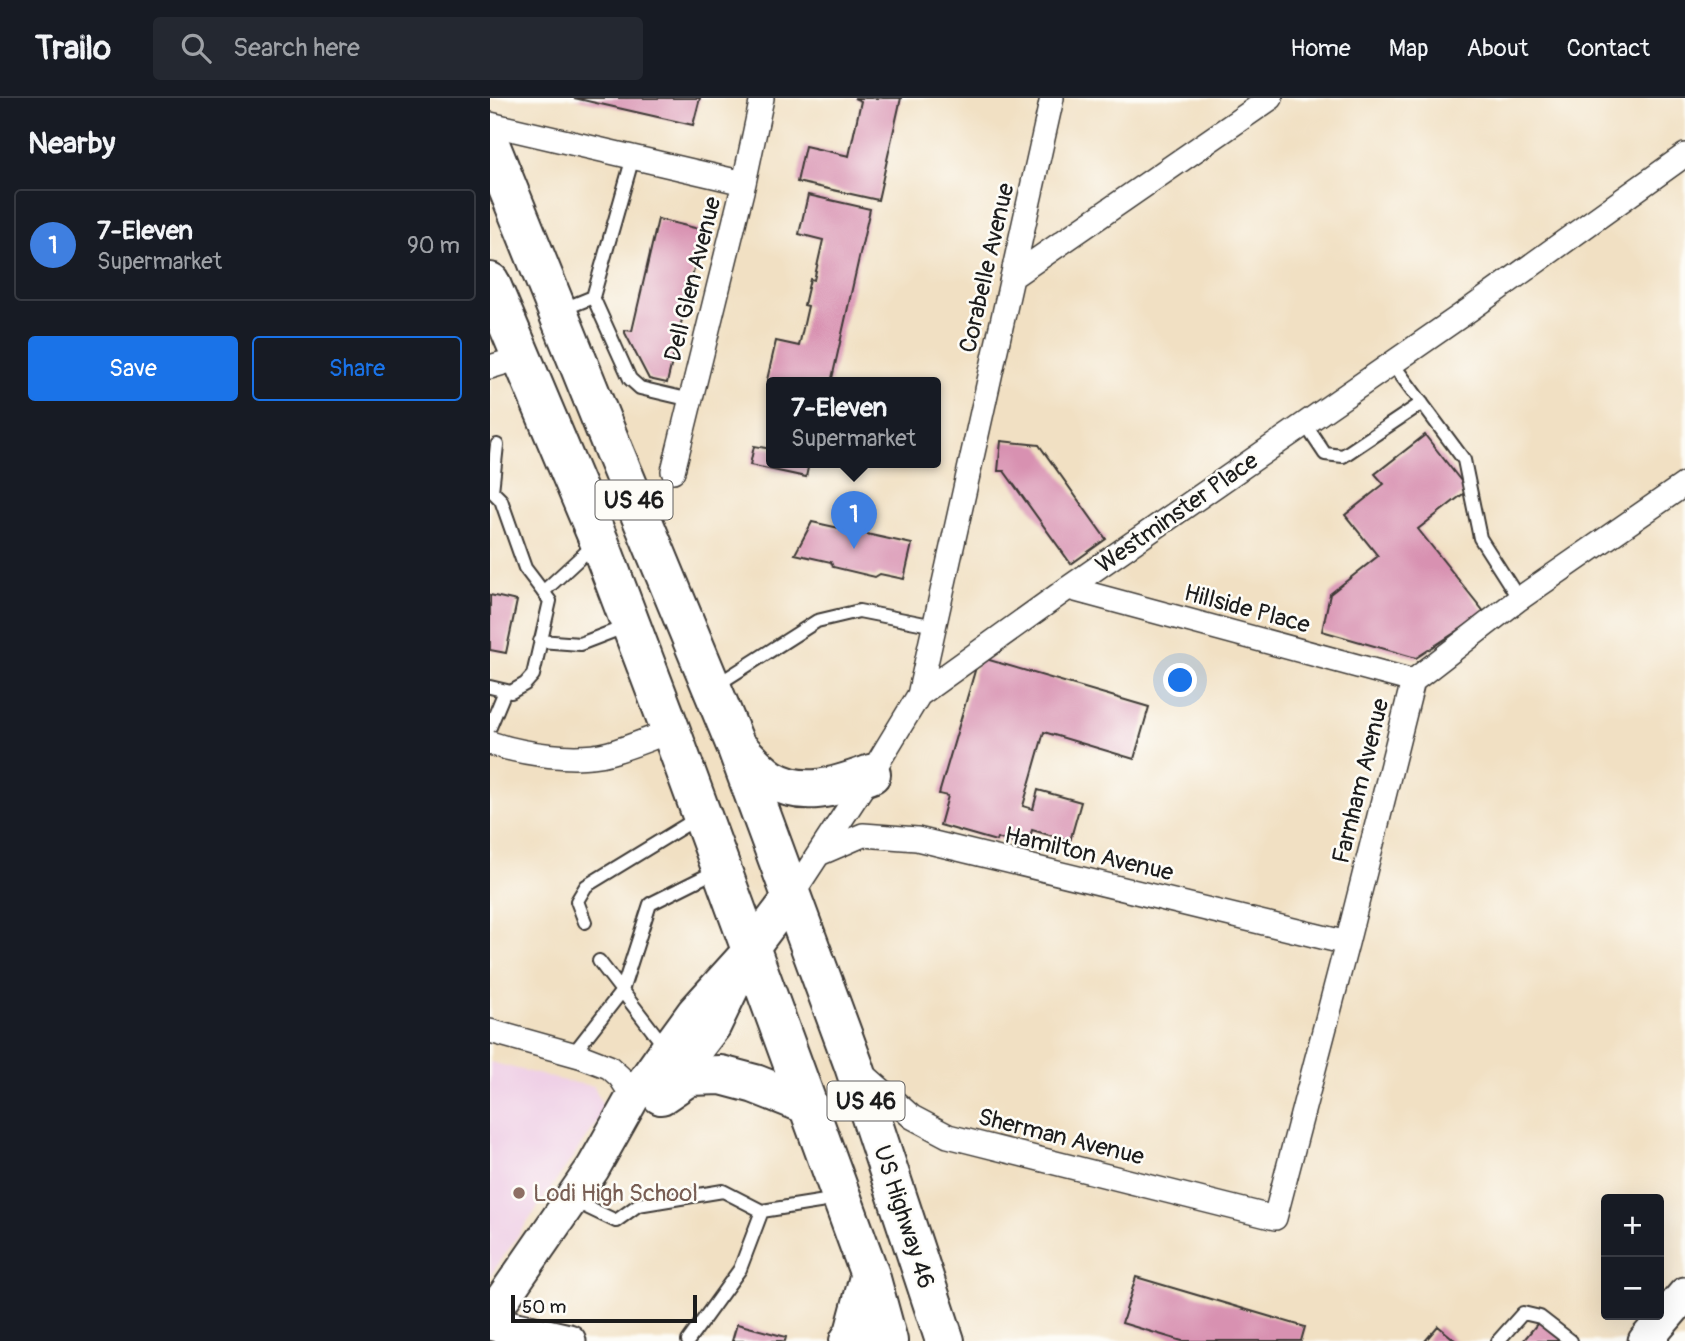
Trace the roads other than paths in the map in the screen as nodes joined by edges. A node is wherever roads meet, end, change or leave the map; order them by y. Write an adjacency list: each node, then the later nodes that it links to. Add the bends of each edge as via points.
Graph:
1 (762, 98): 8 (street, Dell Glen Avenue)
2 (1052, 98): 9 (street, Corabelle Avenue)
3 (1271, 98): 9 (street)
4 (490, 124): 7 (street)
5 (490, 144): 12 (highway, US 46)
6 (1685, 155): 14 (street, Westminster Place)
7 (633, 157): 8 (street); 11 (lane)
8 (744, 183): 15 (street, Dell Glen Avenue)
9 (1012, 276): 26 (street, Corabelle Avenue)
10 (490, 282): 13 (highway, US 46)
11 (593, 297): 12 (lane); 15 (lane, via 630,379 640,388)
12 (558, 312): 30 (highway, US 46)
13 (506, 362): 21 (highway, US 46)
14 (1392, 363): 16 (lane); 17 (street, Westminster Place)
15 (691, 400): 19 (street, Dell Glen Avenue)
16 (1422, 403): 17 (lane, via 1343,456 1325,454); 24 (lane, via 1464,460 1480,538)
17 (1305, 424): 22 (street, Westminster Place)
18 (497, 444): 23 (lane, via 492,491 501,500 525,568)
19 (674, 471)
20 (1685, 484): 24 (street, Farnham Avenue)
21 (599, 541): 23 (lane); 25 (highway, US 46)
22 (1068, 589): 28 (street, Hillside Place); 32 (street, Westminster Place)
23 (543, 592): 27 (lane, via 550,601)
24 (1519, 599): 28 (street, Farnham Avenue)
25 (631, 624): 27 (lane, via 580,644); 34 (highway, US 46)
26 (935, 626): 30 (lane, via 859,611 817,621); 32 (street, Corabelle Avenue)
27 (540, 640): 31 (lane, via 533,675 525,684)
28 (1413, 681): 43 (street, Farnham Avenue)
29 (490, 687): 31 (lane)
30 (712, 688): 36 (highway, US 46)
31 (505, 691): 33 (lane)
32 (919, 695): 37 (street, Westminster Place)
33 (490, 727)
34 (671, 731): 35 (street, via 607,754 564,757); 38 (highway, US 46)
35 (490, 743)
36 (736, 746): 37 (highway, via 770,779 791,788 835,787); 41 (highway, US 46)
37 (871, 774): 39 (street, Westminster Place)
38 (702, 815): 40 (highway, US 46); 42 (lane, via 586,886 577,901)
39 (819, 854): 41 (street, Westminster Place); 43 (street, Hamilton Avenue, via 863,835 917,839)
40 (721, 868): 44 (highway, US 46); 46 (lane, via 650,904)
41 (791, 896): 44 (street, Westminster Place); 50 (highway, US Highway 46 / US 46)
42 (584, 922)
43 (1347, 943): 56 (street, Farnham Avenue)
44 (751, 949): 48 (street, Westminster Place); 51 (street, Westminster Place, via 714,1026); 52 (highway, US Highway 46 / US 46)
45 (599, 961): 46 (lane)
46 (622, 991): 48 (lane); 49 (lane)
47 (490, 1031): 49 (street)
48 (667, 1049): 51 (street, Westminster Place)
49 (573, 1054): 51 (street, via 609,1067)
50 (854, 1066): 56 (street, Sherman Avenue, via 912,1117 948,1136); 64 (highway, US Highway 46 / US 46)
51 (647, 1096): 52 (highway, via 689,1076 721,1075); 54 (street, Westminster Place)
52 (808, 1105): 53 (highway, US Highway 46 / US 46)
53 (842, 1199): 55 (lane); 57 (highway, US Highway 46 / US 46)
54 (572, 1200): 55 (lane, via 617,1220 638,1205 723,1191); 59 (street, Westminster Place)
55 (762, 1211): 61 (lane, via 740,1269)
56 (1275, 1219)
57 (870, 1275): 62 (highway); 63 (highway, US Highway 46 / US 46)
58 (1685, 1294): 67 (street)
59 (490, 1320): 60 (street)
60 (569, 1341)
61 (688, 1341)
62 (849, 1341)
63 (888, 1341)
64 (945, 1341)
65 (1497, 1341): 66 (lane, via 1522,1313 1540,1318)
66 (1571, 1341)
67 (1645, 1341)

